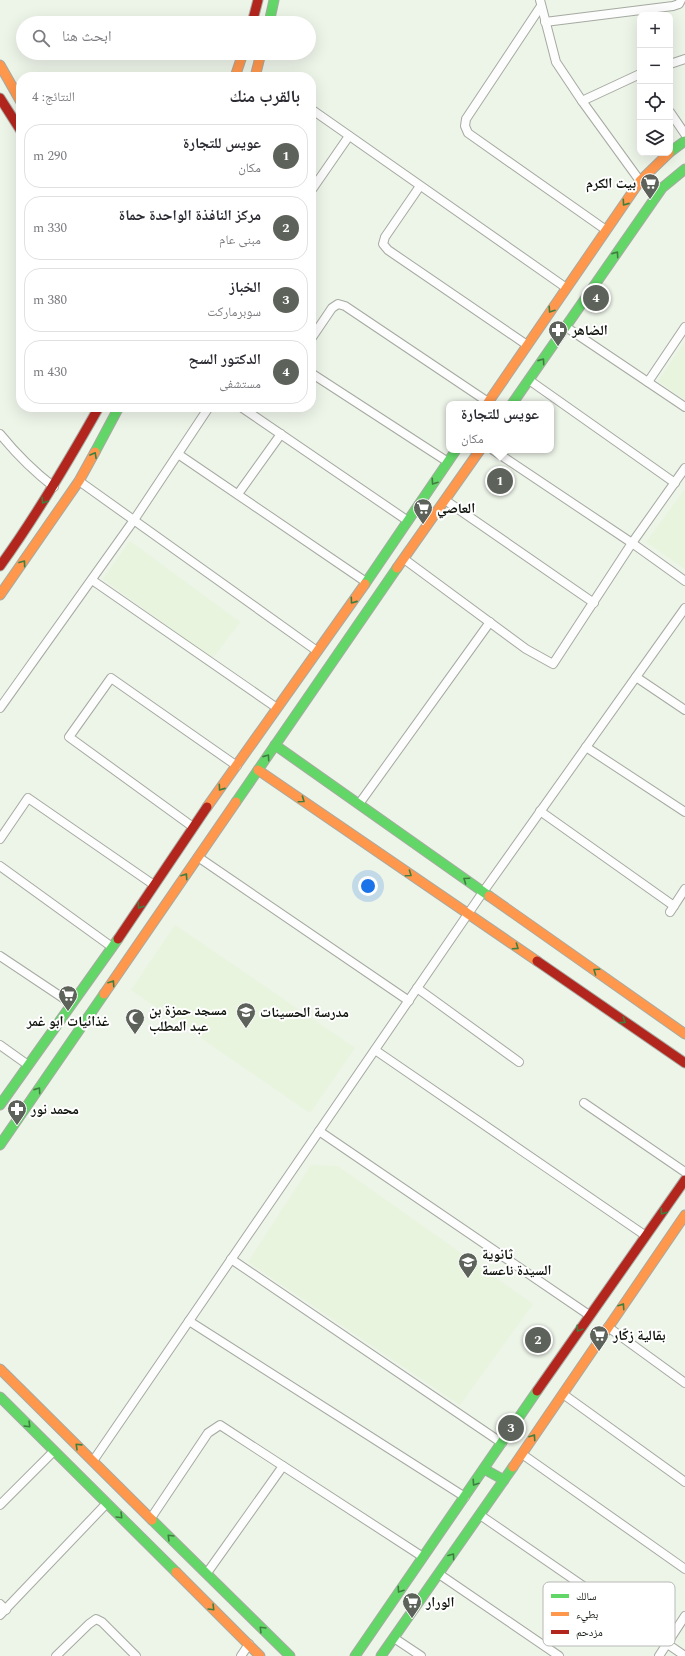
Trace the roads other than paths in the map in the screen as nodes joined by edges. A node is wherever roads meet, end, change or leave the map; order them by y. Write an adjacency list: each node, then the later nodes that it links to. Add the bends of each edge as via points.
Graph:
1 (258, 0): 5 (main road)
2 (274, 0): 6 (main road)
3 (681, 0): 7 (street, via 673,6)
4 (540, 3): 7 (street); 31 (street, via 466,119 465,126 468,133)
5 (254, 16)
6 (271, 16)
7 (545, 22): 18 (street, via 556,62)
8 (685, 59): 11 (street)
9 (241, 60): 13 (main road)
10 (259, 60): 14 (main road)
11 (673, 63)
12 (0, 65): 16 (main road)
13 (237, 72)
14 (256, 72)
15 (637, 75): 18 (street)
16 (16, 93)
17 (0, 98): 21 (main road)
18 (582, 101): 28 (street)
19 (316, 113): 23 (street)
20 (673, 116): 22 (street)
21 (16, 123)
22 (685, 134)
23 (349, 136): 29 (street); 30 (street)
24 (685, 141): 25 (main road)
25 (673, 150)
26 (666, 156): 28 (main road)
27 (685, 169): 33 (main road, one-way to 27, via 662,188)
28 (640, 181): 31 (main road, one-way to 31)
29 (316, 184)
30 (420, 186): 32 (street); 36 (street, via 385,237 383,244 388,250)
31 (606, 230): 32 (main road)
32 (566, 287): 36 (main road, one-way to 36)
33 (566, 327): 38 (main road, one-way to 33); 39 (street)
34 (685, 327): 39 (street)
35 (316, 332): 40 (street, via 332,308 338,304 345,306)
36 (527, 344): 41 (main road)
37 (316, 376): 54 (street)
38 (529, 380): 42 (main road); 57 (street)
39 (648, 382): 43 (street)
40 (485, 401)
41 (489, 401)
42 (514, 401)
43 (685, 407)
44 (96, 412): 58 (main road)
45 (116, 412): 56 (main road, one-way to 45)
46 (206, 412): 53 (street)
47 (248, 412): 49 (street)
48 (0, 434): 58 (street, via 34,472)
49 (281, 434): 59 (street); 62 (street)
50 (454, 453): 54 (main road)
51 (478, 453): 60 (main road)
52 (497, 453): 63 (street)
53 (178, 454): 59 (street); 61 (street)
54 (448, 462): 62 (main road, one-way to 62)
55 (685, 468): 57 (street)
56 (79, 481): 61 (street); 69 (main road, one-way to 56)
57 (675, 482): 63 (street)
58 (54, 487): 65 (main road, one-way to 65)
59 (238, 494): 68 (street)
60 (445, 500): 64 (main road); 70 (street)
61 (134, 520): 66 (street); 73 (street)
62 (408, 521): 68 (main road)
63 (632, 543): 67 (street); 70 (street)
64 (404, 559): 72 (street); 78 (main road)
65 (0, 566)
66 (92, 580): 75 (street); 76 (street)
67 (685, 580)
68 (366, 582): 73 (main road, one-way to 73)
69 (0, 595)
70 (594, 603): 72 (street, via 553,664 526,649)
71 (685, 610): 74 (street)
72 (490, 622): 82 (street)
73 (317, 651): 76 (main road)
74 (636, 677): 77 (street); 79 (street)
75 (0, 708)
76 (277, 708): 80 (main road)
77 (685, 710)
78 (275, 745): 81 (main road, one-way to 78); 82 (main road)
79 (586, 747): 83 (street); 84 (street)
80 (237, 766): 85 (main road, one-way to 85); 85 (street, via 111,678 69,737)
81 (258, 770): 87 (main road); 92 (main road, one-way to 92)
82 (359, 804): 91 (main road, one-way to 82)
83 (540, 811): 90 (street, via 672,909); 91 (street)
84 (685, 812)
85 (193, 827): 89 (main road)
86 (0, 839): 89 (street, via 28,798)
87 (198, 857): 96 (street); 107 (main road, one-way to 87)
88 (0, 866): 93 (street)
89 (154, 885): 93 (main road, one-way to 93)
90 (685, 889)
91 (483, 892): 92 (street); 98 (main road, one-way to 91)
92 (468, 914): 95 (street); 102 (main road, one-way to 102)
93 (112, 947): 97 (main road)
94 (0, 956): 97 (street)
95 (417, 988): 96 (street); 101 (street)
96 (409, 1001): 100 (street)
97 (72, 1004): 103 (main road)
98 (685, 1034)
99 (0, 1046): 103 (street)
100 (375, 1050): 106 (street); 111 (street)
101 (519, 1062)
102 (685, 1063)
103 (28, 1065): 105 (main road)
104 (584, 1103): 108 (street)
105 (0, 1105)
106 (319, 1131): 112 (street); 113 (street)
107 (0, 1145)
108 (685, 1172)
109 (685, 1180): 111 (main road, one-way to 111)
110 (685, 1215): 115 (main road, one-way to 110)
111 (646, 1236): 113 (main road)
112 (231, 1259): 114 (street); 120 (street)
113 (589, 1315): 120 (main road, one-way to 120)
114 (189, 1321): 123 (street); 128 (street)
115 (608, 1327): 117 (street); 118 (main road)
116 (0, 1369): 123 (main road, one-way to 116)
117 (685, 1383)
118 (563, 1394): 122 (main road, one-way to 118); 127 (street)
119 (0, 1397): 121 (main road, one-way to 121)
120 (502, 1443): 125 (main road)
121 (54, 1451): 129 (main road); 130 (street)
122 (522, 1454): 126 (main road); 134 (street)
123 (93, 1461): 132 (main road)
124 (283, 1466): 132 (street, via 220,1425 208,1433); 133 (street); 135 (street)
125 (484, 1469): 126 (main road); 128 (main road, one-way to 128)
126 (504, 1480): 131 (main road)
127 (685, 1482)
128 (465, 1497): 133 (main road)
129 (107, 1503): 138 (street); 142 (main road, one-way to 142)
130 (0, 1505)
131 (480, 1515): 136 (main road, one-way to 131); 137 (street)
132 (151, 1518): 135 (main road, one-way to 132)
133 (423, 1557): 152 (main road, one-way to 152)
134 (685, 1569)
135 (207, 1573): 151 (main road, one-way to 135)
136 (439, 1574): 141 (main road); 143 (street)
137 (577, 1582)
138 (2, 1610)
139 (685, 1616): 140 (street)
140 (675, 1632)
141 (394, 1638): 153 (main road); 154 (street)
142 (249, 1644): 149 (street); 150 (main road)
143 (543, 1645)
144 (544, 1646): 155 (street)
145 (666, 1646): 156 (street)
146 (670, 1646): 157 (street)
147 (56, 1656): 148 (street, via 96,1619)
148 (136, 1656)
149 (241, 1656)
150 (260, 1656)
151 (290, 1656)
152 (355, 1656)
153 (381, 1656)
154 (421, 1656)
155 (559, 1656)
156 (659, 1656)
157 (685, 1656)

